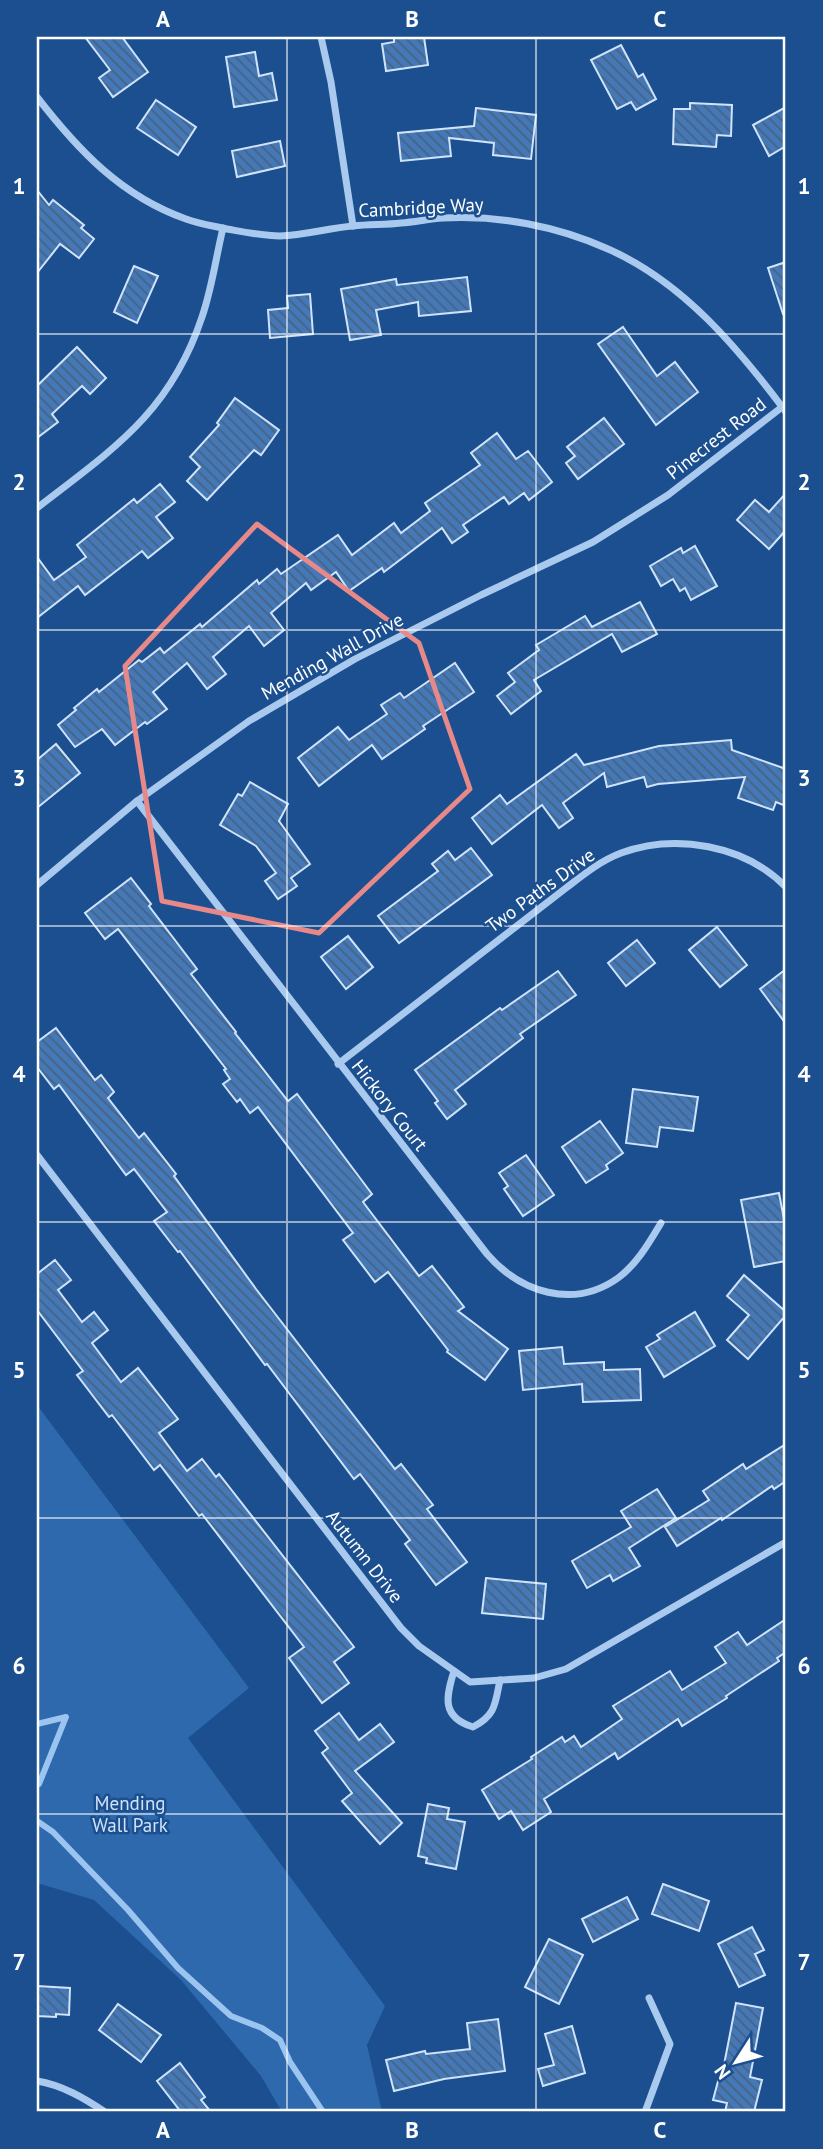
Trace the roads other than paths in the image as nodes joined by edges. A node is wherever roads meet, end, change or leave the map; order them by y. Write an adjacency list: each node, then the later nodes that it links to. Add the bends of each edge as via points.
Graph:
1 (321, 37): 3 (street)
2 (37, 97): 4 (street, Cambridge Way, via 110,178 186,219)
3 (353, 226): 4 (street, Cambridge Way, via 279,236); 5 (street, Cambridge Way, via 485,219 529,224 609,249 639,265 702,313)
4 (223, 228): 7 (street, via 203,315 169,386 124,440)
5 (785, 407): 6 (street, Pinecrest Road)
6 (668, 495): 8 (street, Mending Wall Drive, via 593,542 326,675 249,721)
7 (37, 508)
8 (137, 802): 9 (street, Mending Wall Drive); 11 (street, Hickory Court)
9 (37, 885)
10 (786, 887): 11 (street, Two Paths Drive, via 757,863 696,844 620,853 566,888)
11 (338, 1064): 13 (street, Hickory Court, via 487,1254 521,1283 548,1293 570,1294 603,1286 630,1267)
12 (37, 1155): 15 (street, Autumn Drive, via 401,1628)
13 (661, 1223)
14 (786, 1542): 16 (street, Autumn Drive, via 580,1663 534,1678)
15 (454, 1671): 16 (street, Autumn Drive, via 470,1682); 16 (street, via 447,1693 451,1714 473,1727 494,1710)
16 (500, 1680)
17 (649, 1998): 20 (street, via 670,2043)
18 (37, 2081): 19 (street, via 84,2098)
19 (105, 2112)
20 (645, 2112)

